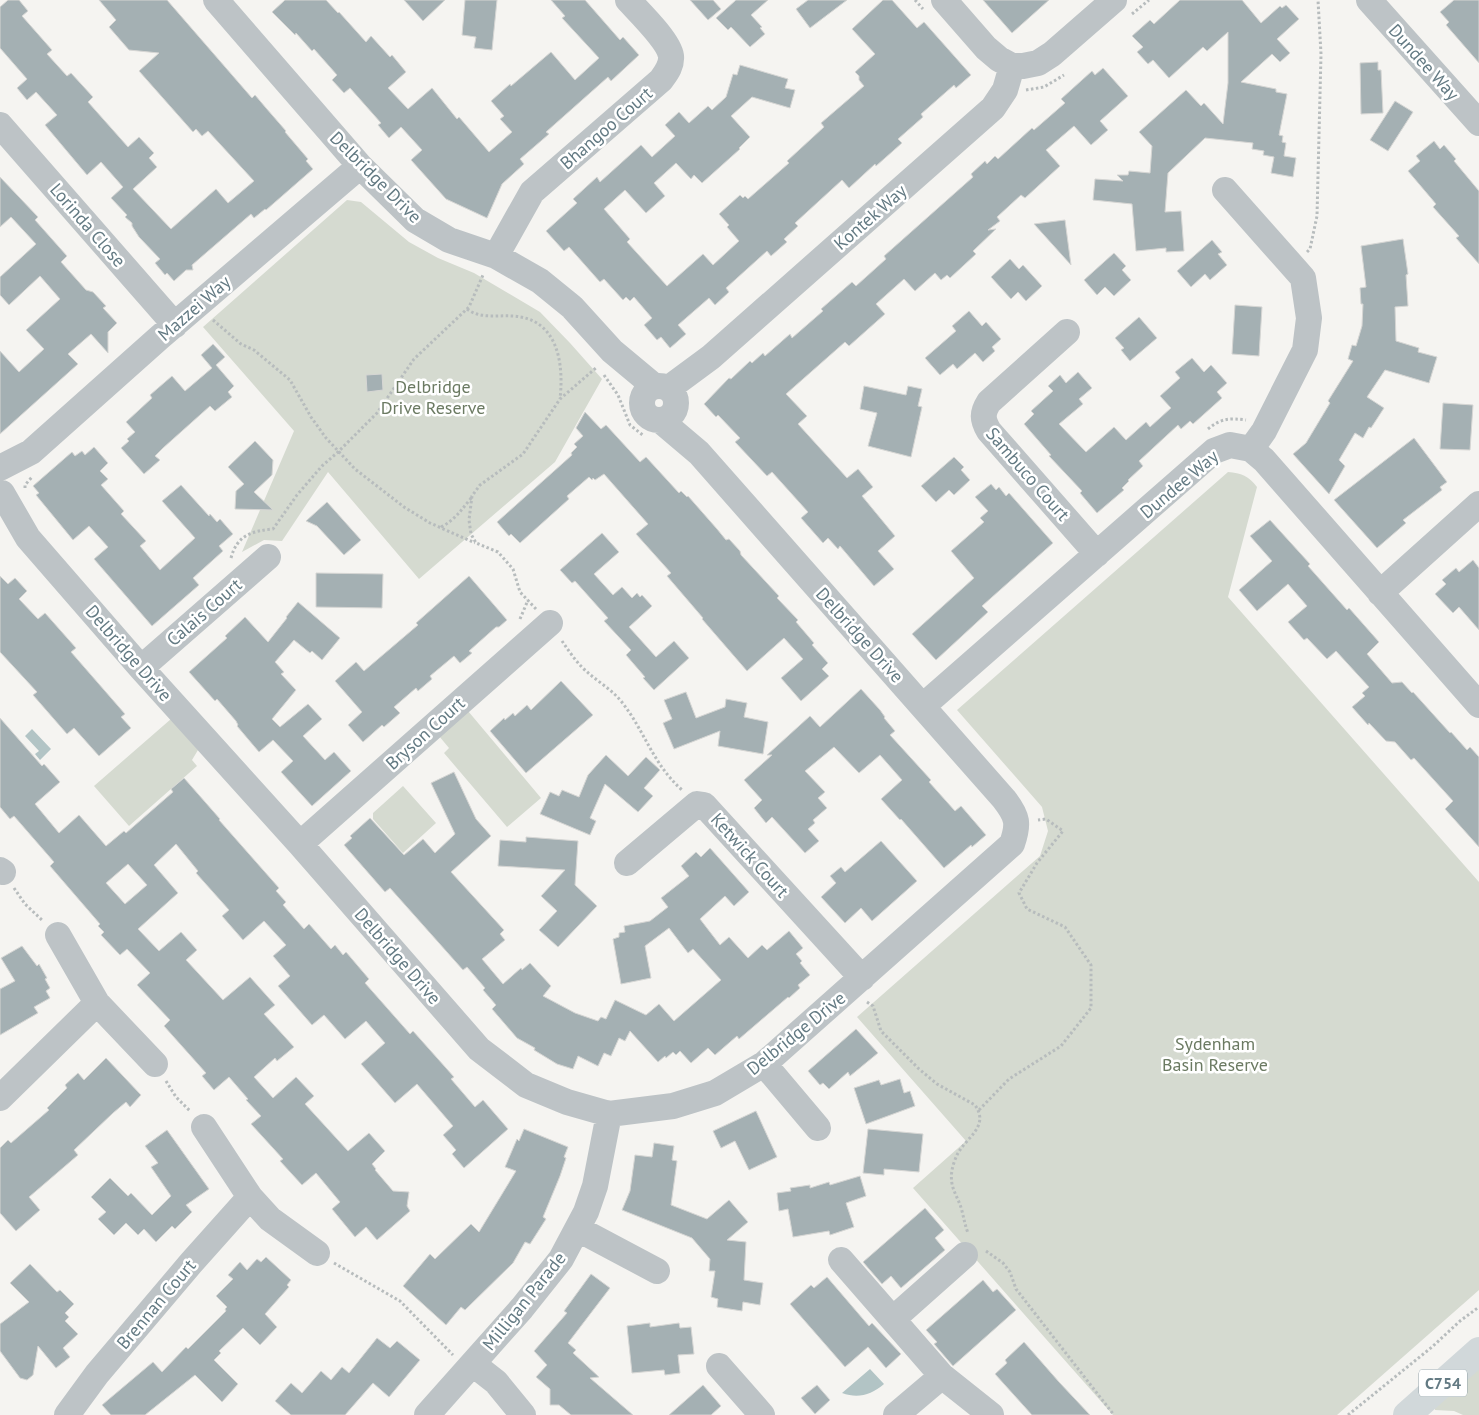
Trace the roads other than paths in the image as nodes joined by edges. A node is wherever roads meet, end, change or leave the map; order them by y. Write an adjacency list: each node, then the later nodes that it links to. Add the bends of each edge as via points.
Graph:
1 (216, 0): 9 (street, Delbridge Drive)
2 (628, 0): 11 (street, Bhangoo Court, via 668,45 669,69 532,192)
3 (1114, 0): 6 (street, via 1052,54 1038,63)
4 (1369, 0): 7 (street, Dundee Way)
5 (936, 7): 6 (street)
6 (1012, 66): 14 (street, Kontek Way, via 1005,90 993,108)
7 (1479, 123)
8 (0, 125): 12 (street, Lorinda Close)
9 (360, 166): 11 (street, Delbridge Drive, via 415,220 449,240); 12 (street, Mazzei Way)
10 (1225, 190): 15 (street, via 1303,278 1309,318 1304,350)
11 (496, 256): 14 (street, Delbridge Drive, via 540,281 572,308 605,359)
12 (175, 325): 16 (street, Mazzei Way, via 31,452)
13 (1067, 332): 20 (street, Sambuco Court, via 989,402 983,411 983,421 988,431)
14 (662, 402): 26 (street, Delbridge Drive, via 699,453)
15 (1258, 440): 20 (street, Dundee Way, via 1214,451); 22 (street, via 1264,460)
16 (1, 485): 19 (street, Delbridge Drive)
17 (1479, 504): 22 (street)
18 (0, 518): 19 (street, Delbridge Drive)
19 (28, 538): 24 (street, Delbridge Drive)
20 (1097, 554): 26 (street, Dundee Way)
21 (268, 557): 24 (street, Calais Court)
22 (1380, 593): 25 (street)
23 (550, 623): 27 (street, Bryson Court)
24 (141, 668): 27 (street, Delbridge Drive)
25 (1479, 705)
26 (923, 706): 30 (street, Delbridge Drive, via 1013,810 1016,832 1012,844)
27 (300, 844): 35 (street, Delbridge Drive, via 479,1049 526,1085 567,1102)
28 (627, 863): 30 (street, Ketwick Court, via 697,804 704,805)
29 (58, 935): 31 (street)
30 (862, 978): 33 (street, Delbridge Drive)
31 (97, 1003): 32 (street); 34 (street)
32 (155, 1064)
33 (764, 1064): 35 (street, Delbridge Drive, via 715,1093 673,1106); 37 (street)
34 (0, 1098)
35 (609, 1114): 39 (street, Milligan Parade, via 595,1186)
36 (204, 1127): 38 (street)
37 (818, 1128)
38 (250, 1197): 41 (street, via 270,1218); 49 (street, Brennan Court, via 191,1262)
39 (578, 1229): 43 (street); 46 (street, Milligan Parade, via 544,1283)
40 (970, 1249): 44 (street)
41 (317, 1253)
42 (841, 1260): 44 (street)
43 (657, 1271)
44 (893, 1319): 48 (street)
45 (1479, 1351): 55 (highway, C754)
46 (470, 1366): 50 (street, Milligan Parade); 51 (street, via 496,1382)
47 (719, 1366): 52 (street)
48 (942, 1376): 53 (street); 54 (street)
49 (67, 1415)
50 (427, 1415)
51 (523, 1415)
52 (762, 1415)
53 (896, 1415)
54 (991, 1415)
55 (1407, 1415)

